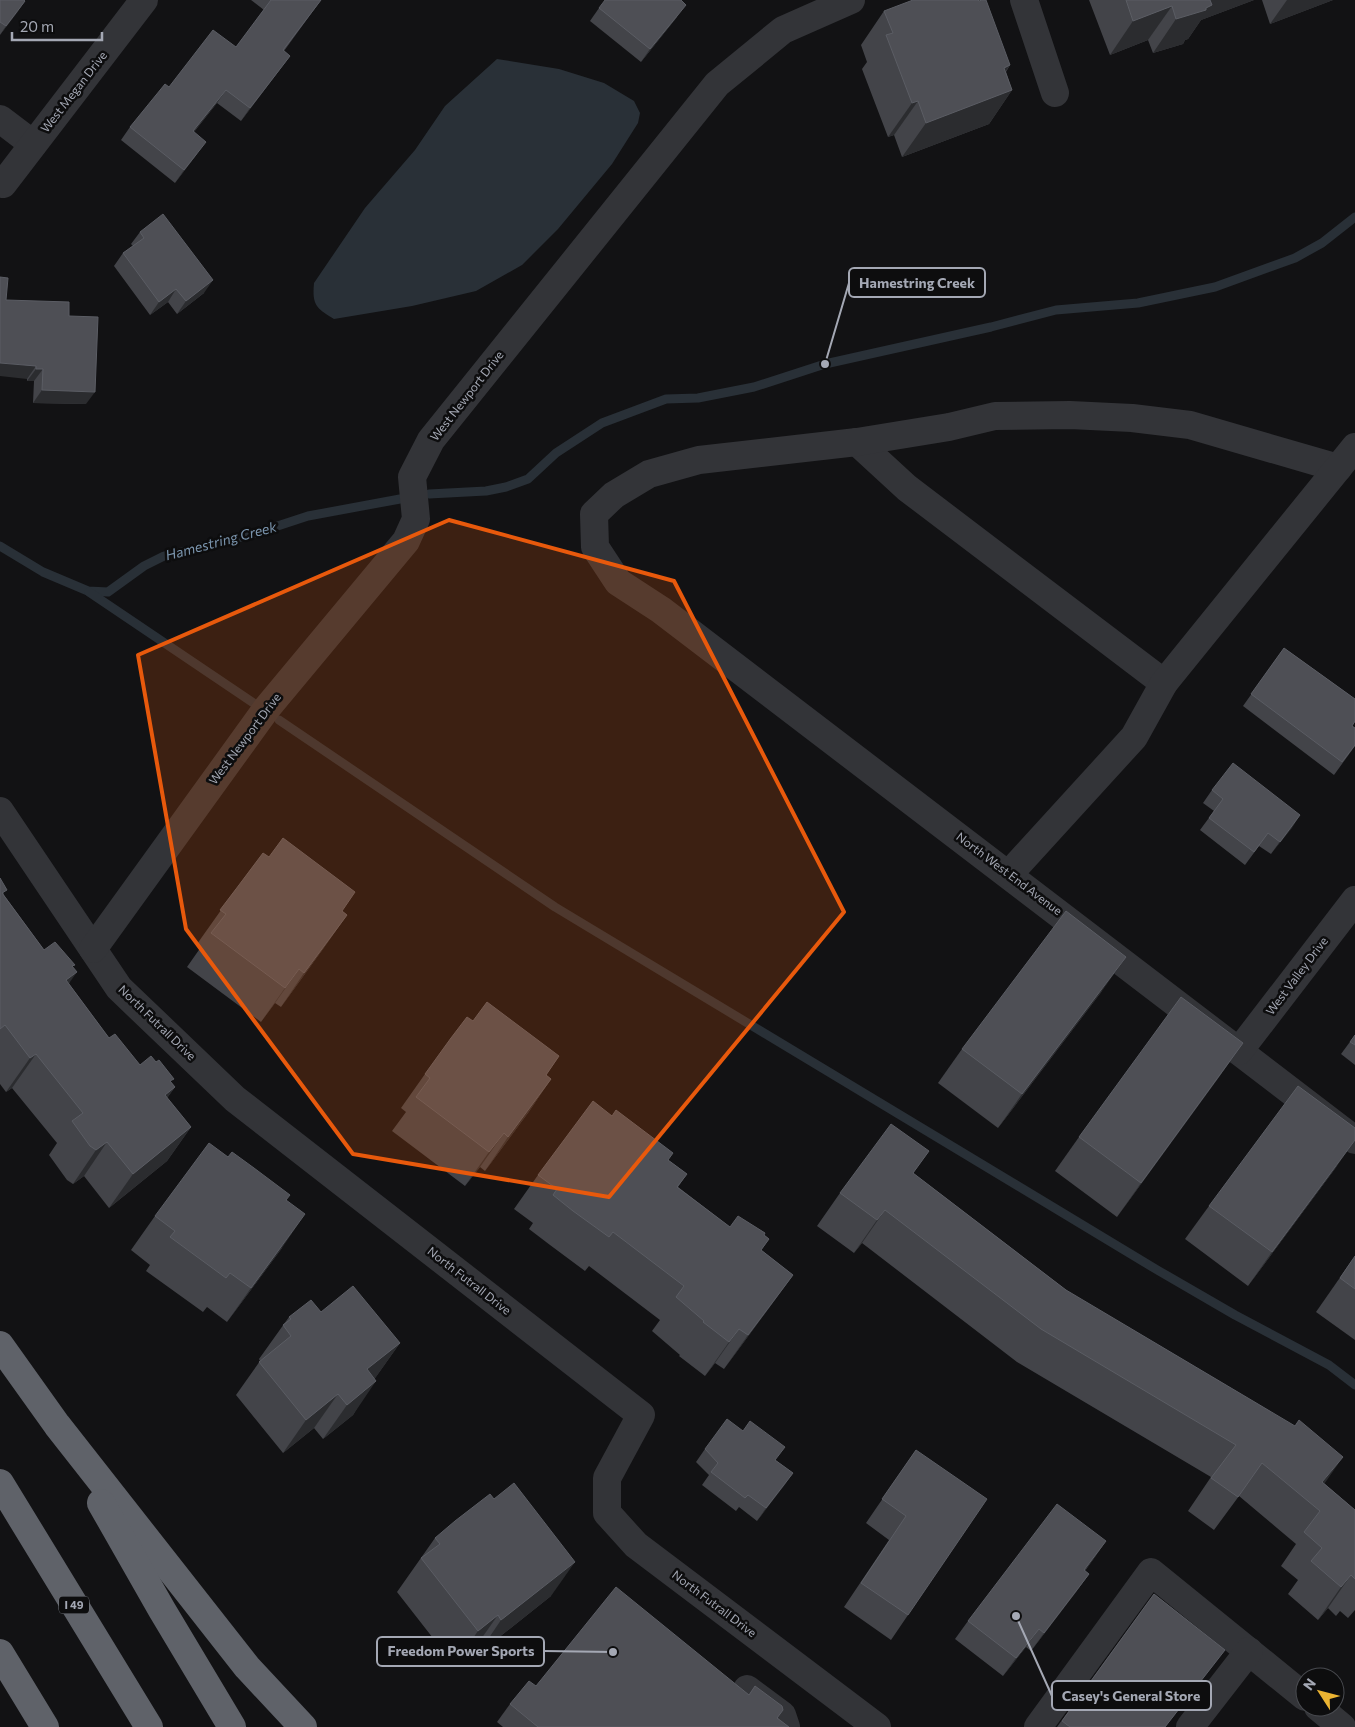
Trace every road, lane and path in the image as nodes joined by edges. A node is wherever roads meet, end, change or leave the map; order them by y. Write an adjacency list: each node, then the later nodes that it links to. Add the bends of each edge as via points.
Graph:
1 (144, 0): 6 (street, West Megan Drive)
2 (850, 0): 15 (street, West Newport Drive, via 783,30 717,84 437,432 412,476 416,519 406,541 267,708)
3 (1024, 0): 4 (street)
4 (1055, 93)
5 (0, 119): 6 (street)
6 (33, 144): 7 (street, West Megan Drive)
7 (3, 184)
8 (858, 442): 10 (street, North West End Avenue, via 996,416 1132,418 1190,424); 11 (street, via 908,488); 13 (street, North West End Avenue, via 700,460 649,474 614,495 594,514 595,547 618,582 661,610)
9 (1355, 447): 10 (street)
10 (1338, 468): 11 (street)
11 (1164, 683): 13 (street, via 1134,736)
12 (0, 811): 15 (street, North Futrall Drive)
13 (1009, 874): 16 (street, North West End Avenue)
14 (1355, 900): 16 (street, West Valley Drive)
15 (93, 948): 32 (street, North Futrall Drive, via 119,988 235,1099 641,1414 607,1478 607,1513 636,1545)
16 (1239, 1052): 17 (street, North West End Avenue)
17 (1355, 1140)
18 (0, 1345): 19 (highway)
19 (57, 1425): 29 (highway); 30 (highway, via 247,1667)
20 (0, 1483): 28 (highway, I 49)
21 (1249, 1651): 24 (street); 26 (street, via 1208,1687); 33 (street, via 1152,1572 1123,1623 1070,1693)
22 (0, 1653): 27 (highway)
23 (747, 1689): 31 (street, via 782,1715)
24 (1295, 1689)
25 (1330, 1717): 34 (street)
26 (1185, 1723)
27 (45, 1727)
28 (149, 1727)
29 (232, 1727)
30 (303, 1727)
31 (786, 1727)
32 (878, 1727)
33 (1038, 1727)
34 (1342, 1727)

